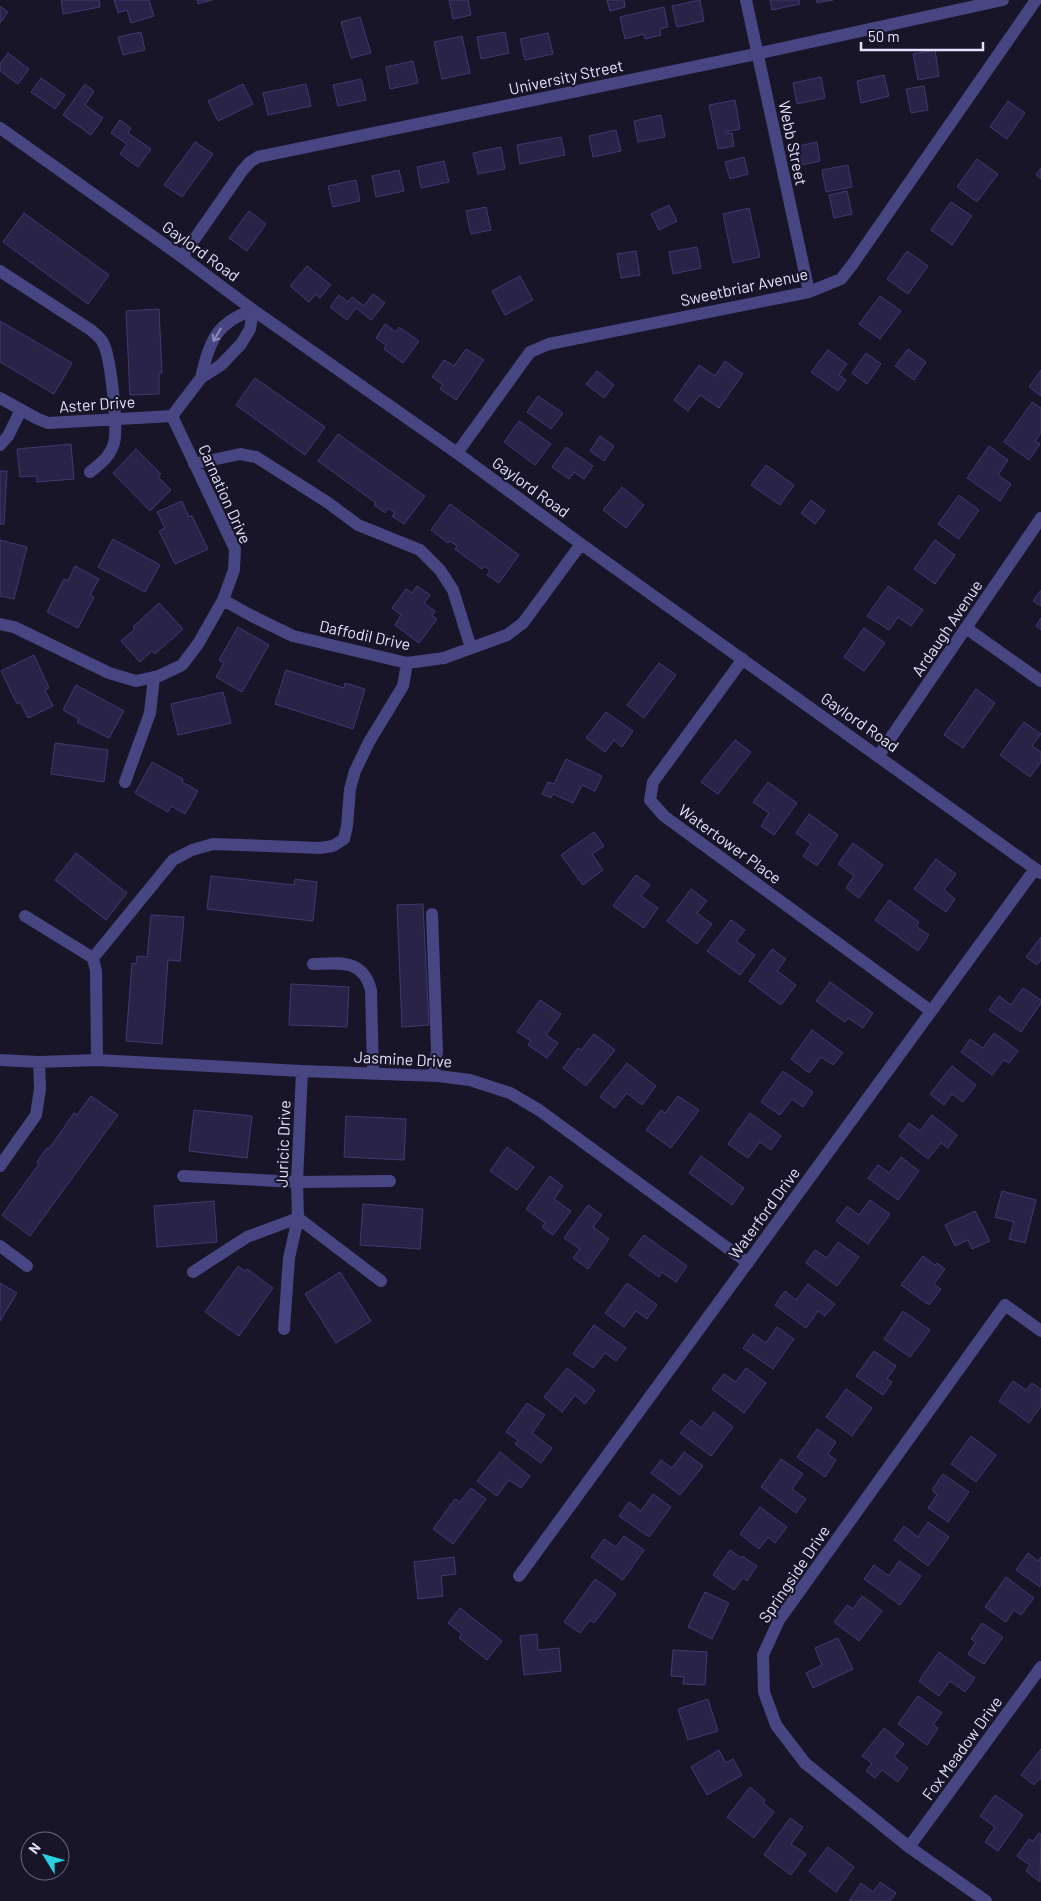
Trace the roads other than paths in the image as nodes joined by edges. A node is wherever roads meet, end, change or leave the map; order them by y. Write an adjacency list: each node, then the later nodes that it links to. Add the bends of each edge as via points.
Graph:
1 (746, 0): 4 (street, Webb Street)
2 (1003, 0): 4 (street, University Street)
3 (1036, 0): 8 (street, Sweetbriar Avenue, via 852,265 841,279)
4 (756, 54): 6 (street, University Street, via 258,157 242,171); 8 (street, Webb Street)
5 (0, 128): 6 (street, Gaylord Road)
6 (182, 256): 9 (street, Gaylord Road)
7 (0, 271): 14 (street, via 103,341)
8 (809, 292): 16 (street, Sweetbriar Avenue, via 549,344 530,352)
9 (253, 310): 10 (street, via 250,329 240,344 221,365); 10 (street, one-way to 10, via 236,316 218,330); 16 (street, Gaylord Road)
10 (201, 378): 13 (street)
11 (0, 398): 12 (street, Aster Drive)
12 (21, 410): 14 (street, Aster Drive, via 48,423); 15 (street)
13 (172, 416): 14 (street, Aster Drive); 17 (street, Carnation Drive)
14 (116, 419): 18 (street, via 114,443 106,459)
15 (0, 445)
16 (457, 453): 20 (street, Gaylord Road)
17 (194, 464): 21 (street, Carnation Drive, via 235,549 234,570); 24 (street, via 240,454 256,457 358,525 420,550 440,570 453,590)
18 (90, 472)
19 (1041, 518): 23 (street, Ardaugh Avenue)
20 (581, 544): 24 (street, Daffodil Drive, via 523,623 507,635); 25 (street, Gaylord Road)
21 (223, 600): 26 (street, Daffodil Drive, via 294,636); 27 (street, Carnation Drive, via 182,665)
22 (0, 624): 27 (street, Carnation Drive, via 14,627 108,673 136,681)
23 (966, 628): 28 (street); 29 (street, Ardaugh Avenue)
24 (471, 648): 26 (street, Daffodil Drive, via 444,658)
25 (743, 659): 29 (street, Gaylord Road); 36 (street, Watertower Place, via 653,782 650,800 664,816)
26 (407, 663): 34 (street, via 403,686 355,770 344,840 320,848 214,844 192,850 173,860)
27 (154, 677): 30 (street, via 150,713)
28 (1041, 681)
29 (879, 755): 31 (street, Gaylord Road)
30 (125, 782)
31 (1038, 871): 36 (street, Waterford Drive)
32 (432, 914): 42 (street, via 437,1051)
33 (25, 916): 34 (street)
34 (93, 958): 38 (street)
35 (313, 964): 41 (street, via 340,963 359,968 368,978)
36 (931, 1011): 49 (street, Waterford Drive)
37 (0, 1060): 39 (street, Jasmine Drive)
38 (97, 1060): 39 (street, Jasmine Drive); 40 (street, Jasmine Drive)
39 (39, 1062): 43 (street, via 40,1089 36,1115)
40 (302, 1071): 41 (street, Jasmine Drive); 46 (street, Juricic Drive)
41 (373, 1073): 42 (street, Jasmine Drive)
42 (434, 1075): 49 (street, Jasmine Drive, via 470,1080 518,1097)
43 (0, 1166)
44 (182, 1176): 46 (street)
45 (390, 1181): 46 (street)
46 (297, 1182): 47 (street, Juricic Drive)
47 (298, 1218): 51 (street, via 247,1237); 52 (street); 53 (street, Juricic Drive, via 289,1258)
48 (0, 1246): 50 (street)
49 (748, 1263): 55 (street, Waterford Drive)
50 (27, 1266)
51 (193, 1272)
52 (381, 1281)
53 (284, 1329)
54 (1041, 1331): 57 (street, Springside Drive, via 1005,1305 779,1620 764,1655 764,1692 776,1725 805,1763)
55 (519, 1576)
56 (1041, 1667): 57 (street, Fox Meadow Drive)
57 (909, 1847): 58 (street, Springside Drive)
58 (986, 1901)

